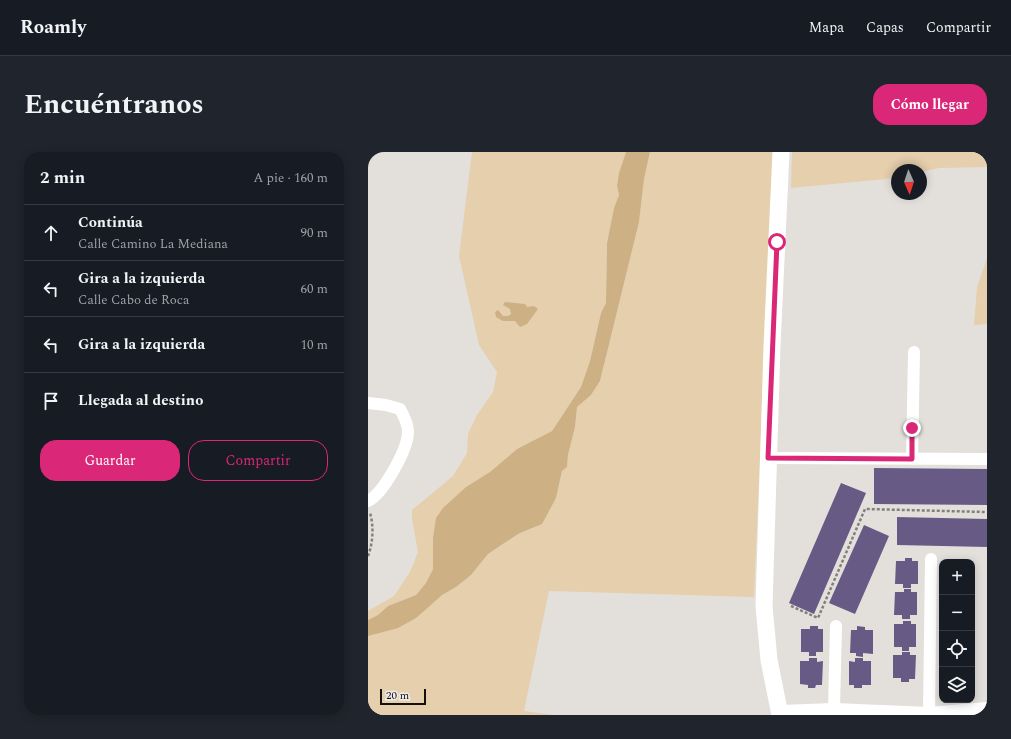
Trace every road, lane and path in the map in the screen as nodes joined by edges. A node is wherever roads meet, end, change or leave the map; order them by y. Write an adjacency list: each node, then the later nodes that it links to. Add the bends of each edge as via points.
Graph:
1 (781, 152): 4 (street)
2 (914, 352): 5 (street)
3 (368, 403): 7 (street, via 400,409 406,420 408,432 406,445 396,465 379,491)
4 (768, 458): 5 (street); 16 (street, via 764,606 769,660)
5 (912, 459): 6 (street)
6 (987, 459)
7 (368, 501)
8 (368, 509): 10 (path, via 372,521 371,549)
9 (986, 512): 12 (path, via 865,509 818,618)
10 (368, 556)
11 (931, 559): 17 (street)
12 (791, 606)
13 (836, 626): 15 (street)
14 (987, 708): 17 (street)
15 (834, 709): 16 (street); 17 (street)
16 (780, 713)
17 (929, 713)

